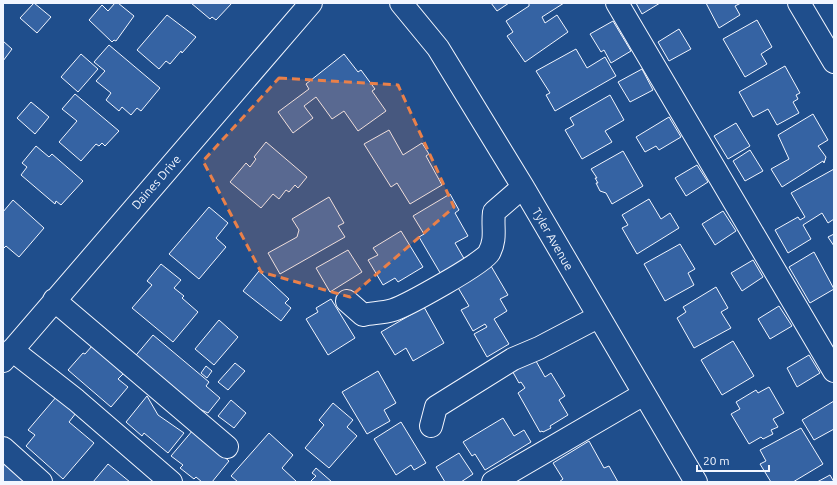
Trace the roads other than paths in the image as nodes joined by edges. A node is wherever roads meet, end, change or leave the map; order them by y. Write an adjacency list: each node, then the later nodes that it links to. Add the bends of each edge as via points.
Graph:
1 (311, 3): 7 (street, Daines Drive)
2 (401, 3): 6 (street, Tyler Avenue, via 438,48)
3 (618, 3): 11 (street)
4 (799, 3): 5 (street)
5 (834, 62)
6 (523, 187): 8 (street, via 494,212 495,240 488,255 464,271 393,310 362,315); 9 (street, Tyler Avenue)
7 (54, 300): 10 (street, Daines Drive); 14 (street)
8 (347, 301)
9 (598, 316): 12 (street, Tyler Avenue); 13 (street, via 513,359 436,407)
10 (8, 356): 17 (street, via 76,400)
11 (834, 371)
12 (644, 394): 18 (street); 19 (street, Tyler Avenue)
13 (431, 426)
14 (227, 447)
15 (3, 448): 16 (street)
16 (41, 482)
17 (171, 482)
18 (493, 482)
19 (696, 482)

